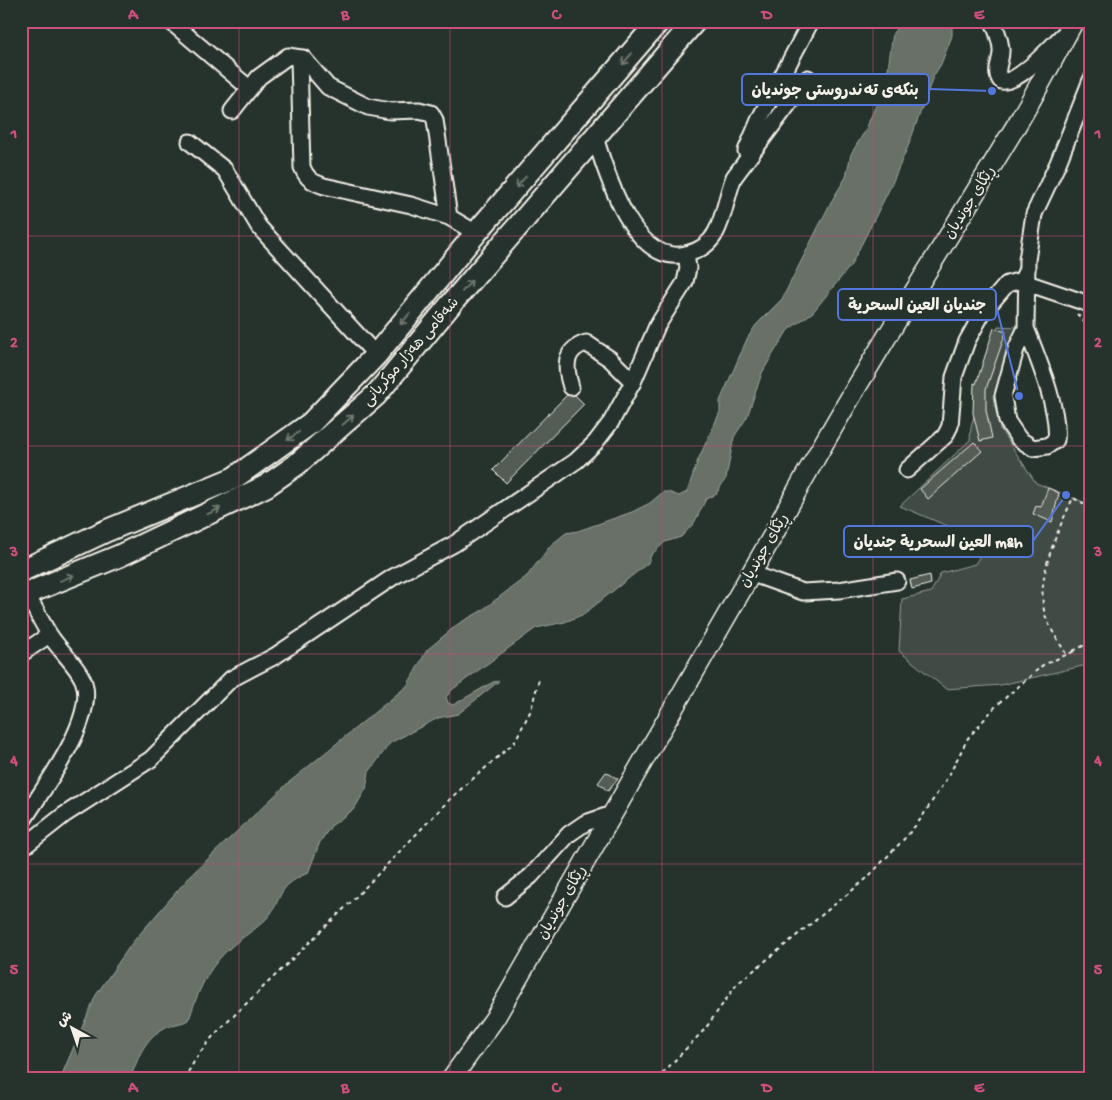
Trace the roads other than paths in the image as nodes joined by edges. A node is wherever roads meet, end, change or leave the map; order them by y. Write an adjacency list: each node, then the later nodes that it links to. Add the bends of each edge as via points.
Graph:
1 (170, 21): 10 (street)
2 (658, 21): 16 (highway, شەقامی ھەژار موکریانی, one-way to 16)
3 (695, 21): 12 (highway, شەقامی ھەژار موکریانی)
4 (811, 21): 14 (street, via 760,118)
5 (993, 21): 6 (street, via 1001,51 997,76 1008,82 1020,75)
6 (1074, 21): 26 (main road, ڕێگای جوندیان, via 1012,133 908,299)
7 (301, 58): 10 (street, via 288,56); 15 (street, via 328,87 368,107 430,113 435,120); 15 (street, via 299,105 302,166 306,176 324,186 411,205)
8 (808, 78): 14 (street)
9 (1091, 80): 18 (street, via 1034,214)
10 (249, 88): 11 (street)
11 (232, 111)
12 (595, 137): 17 (street, via 608,179 627,217 657,250 668,255); 28 (highway, شەقامی ھەژار موکریانی, one-way to 12, via 119,556 266,486 296,465 376,395)
13 (190, 142): 21 (street, via 225,170 260,227)
14 (734, 177): 17 (street, via 726,194 717,232 696,252)
15 (449, 217): 16 (street)
16 (476, 233): 21 (highway, شەقامی ھەژار موکریانی, one-way to 21)
17 (686, 254): 22 (street, via 685,282 657,326)
18 (1027, 276): 19 (street); 20 (street); 24 (street, via 1007,284 983,312 967,341 954,377 950,426 945,436)
19 (1089, 304)
20 (1026, 328): 20 (street, via 1058,426 1056,440 1047,446 1033,448 1019,439 1007,421 1003,396 1016,349)
21 (376, 355): 25 (highway, شەقامی ھەژار موکریانی, one-way to 25, via 312,423 234,478)
22 (633, 382): 23 (street, via 610,359 586,343 578,346 567,358 566,371); 33 (street, via 596,443 576,461 454,544 393,577 275,656 231,679 152,759 64,816 26,845)
23 (571, 388)
24 (907, 470)
25 (21, 571)
26 (750, 573): 27 (street, via 803,592); 31 (main road, ڕێگای جوندیان)
27 (897, 581)
28 (24, 595): 29 (street)
29 (49, 635): 30 (street); 32 (street, via 82,678 86,689 84,710 71,745)
30 (21, 654)
31 (612, 814): 34 (street, via 585,823 569,834 531,876); 35 (main road, ڕێگای جوندیان)
32 (21, 824)
33 (21, 842)
34 (505, 897)
35 (494, 1018): 36 (street); 37 (main road, ڕێگای جوندیان)
36 (442, 1079)
37 (451, 1079)

